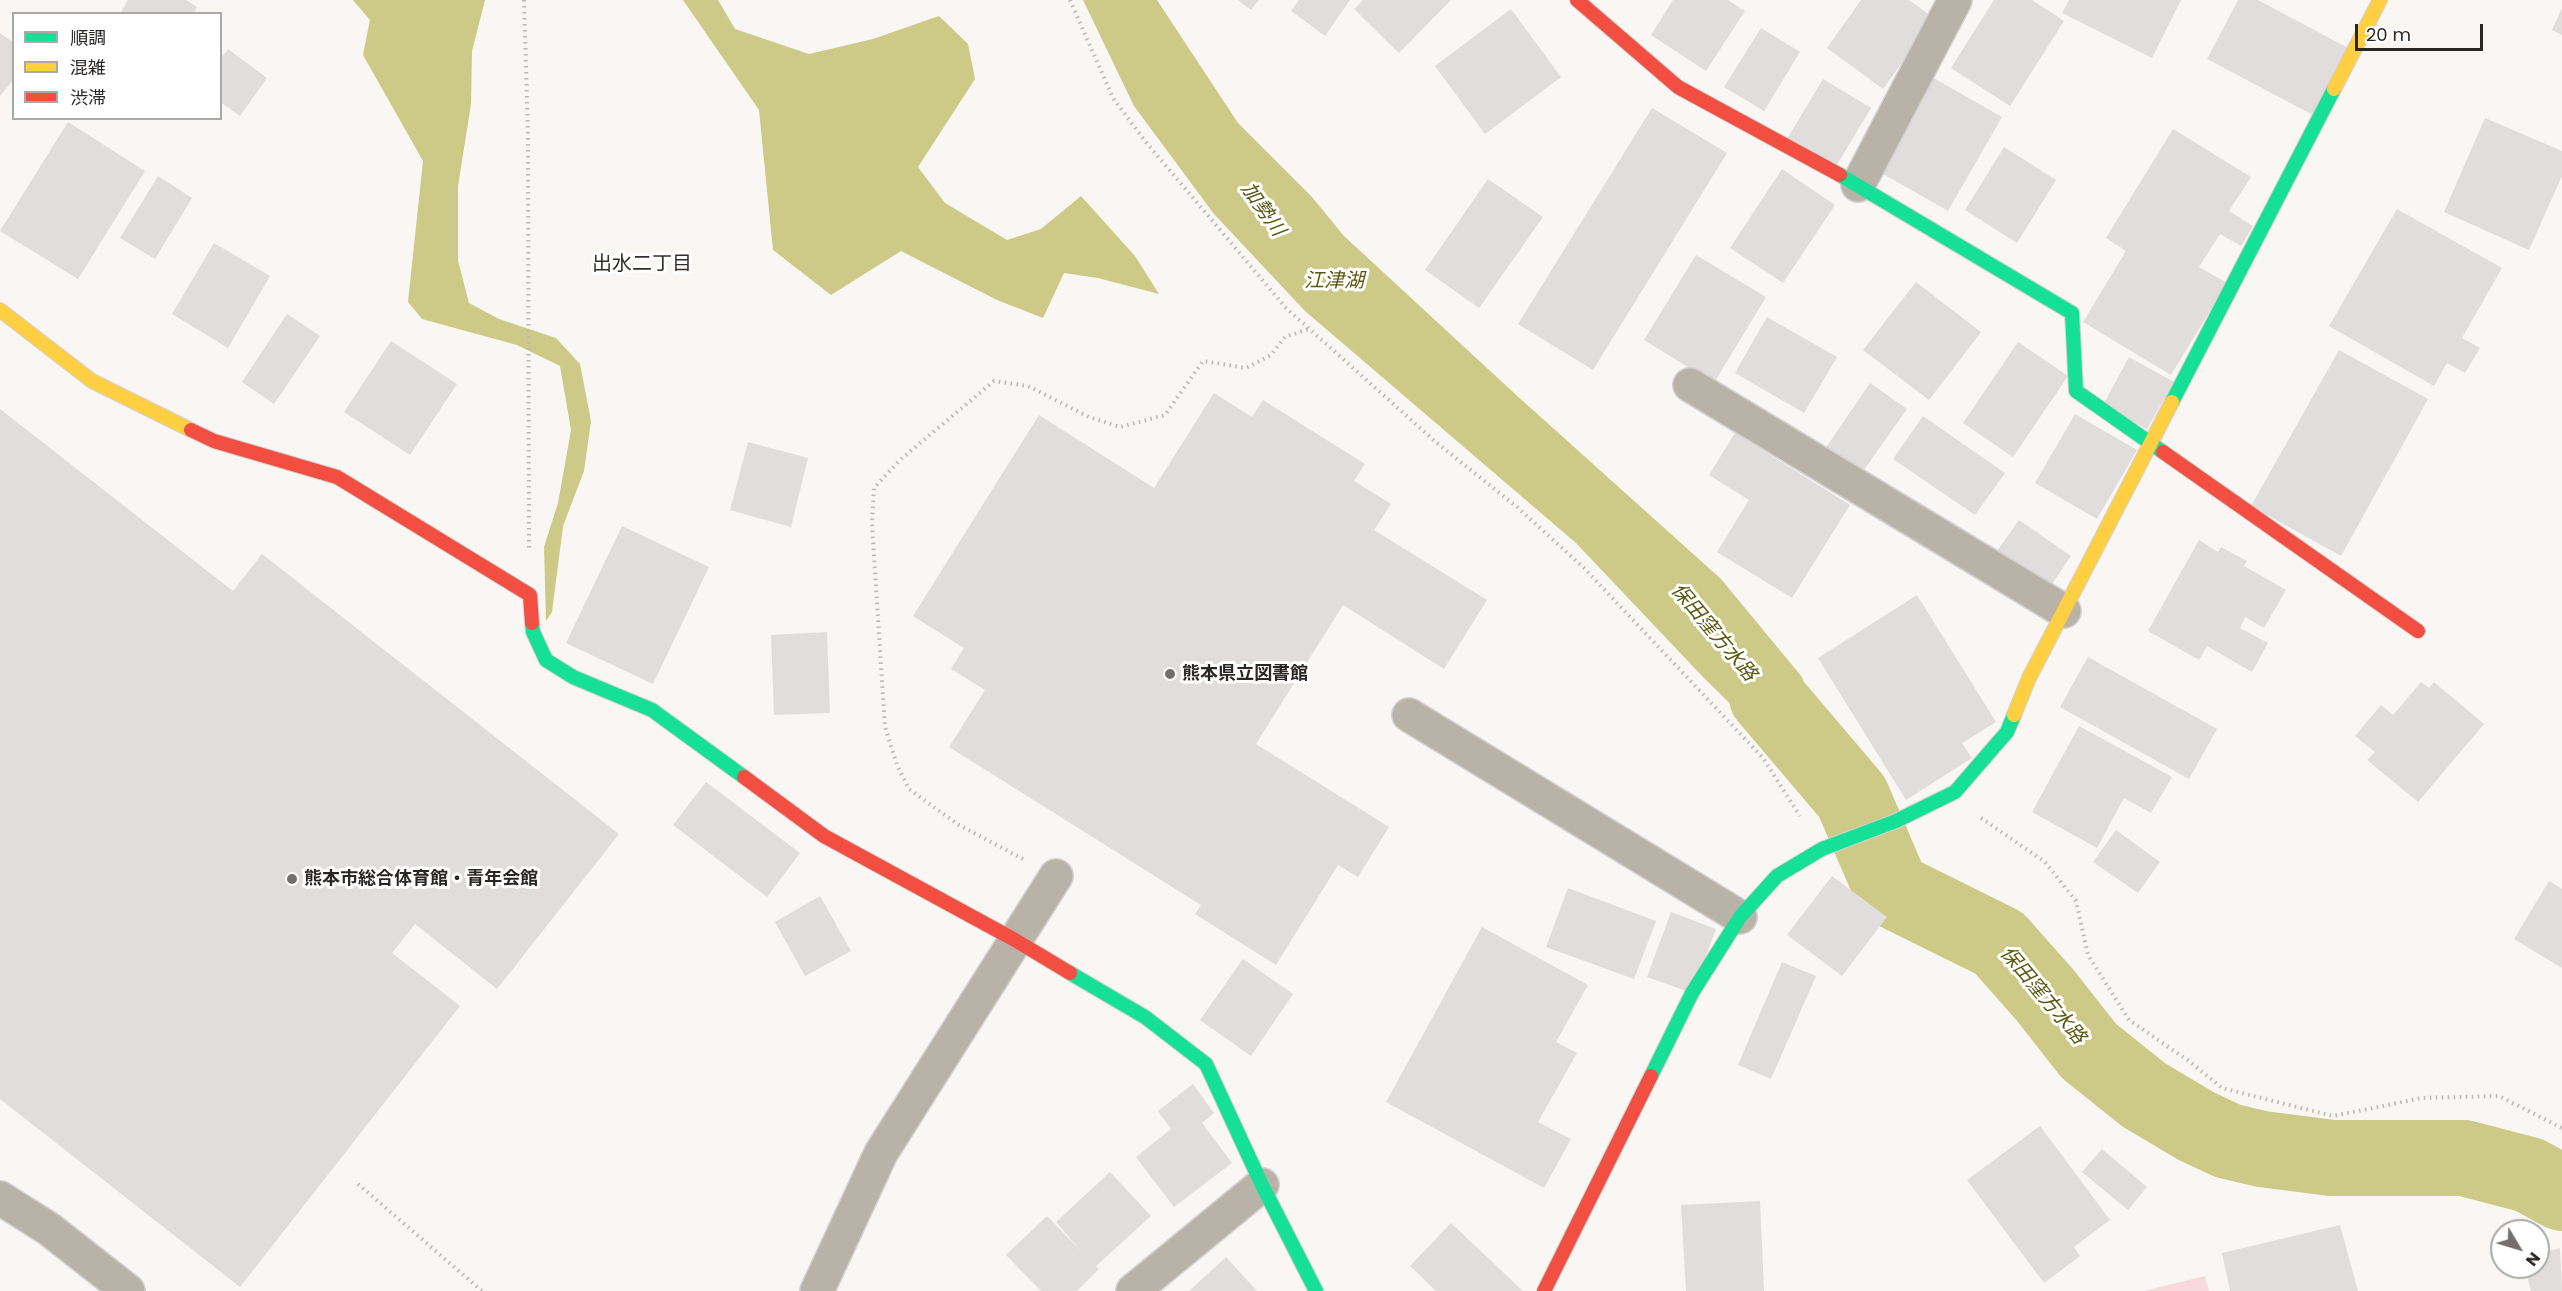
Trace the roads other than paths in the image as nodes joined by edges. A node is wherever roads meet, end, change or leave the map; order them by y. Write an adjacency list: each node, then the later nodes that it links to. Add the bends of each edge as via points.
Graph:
1 (1577, 0): 4 (street, via 1678,87)
2 (1955, 0): 4 (street)
3 (2380, 0): 7 (street)
4 (1858, 185): 7 (street, via 2072,313 2076,392)
5 (0, 310): 13 (street, via 92,381 214,441 337,477 530,595 533,632 546,660 573,677 652,710 824,836)
6 (1690, 385): 8 (street)
7 (2152, 443): 8 (street); 9 (street)
8 (2064, 611): 12 (street, via 2029,678 2007,732 1955,792 1896,821 1824,848 1777,876)
9 (2418, 630)
10 (1409, 715): 12 (street)
11 (1056, 876): 13 (street)
12 (1740, 917): 20 (street, via 1692,993)
13 (1015, 940): 14 (street, via 1145,1017 1206,1065); 17 (street, via 881,1153)
14 (1262, 1185): 18 (street); 19 (street)
15 (0, 1198): 16 (street, via 49,1229)
16 (128, 1291)
17 (817, 1291)
18 (1133, 1291)
19 (1316, 1291)
20 (1544, 1291)

